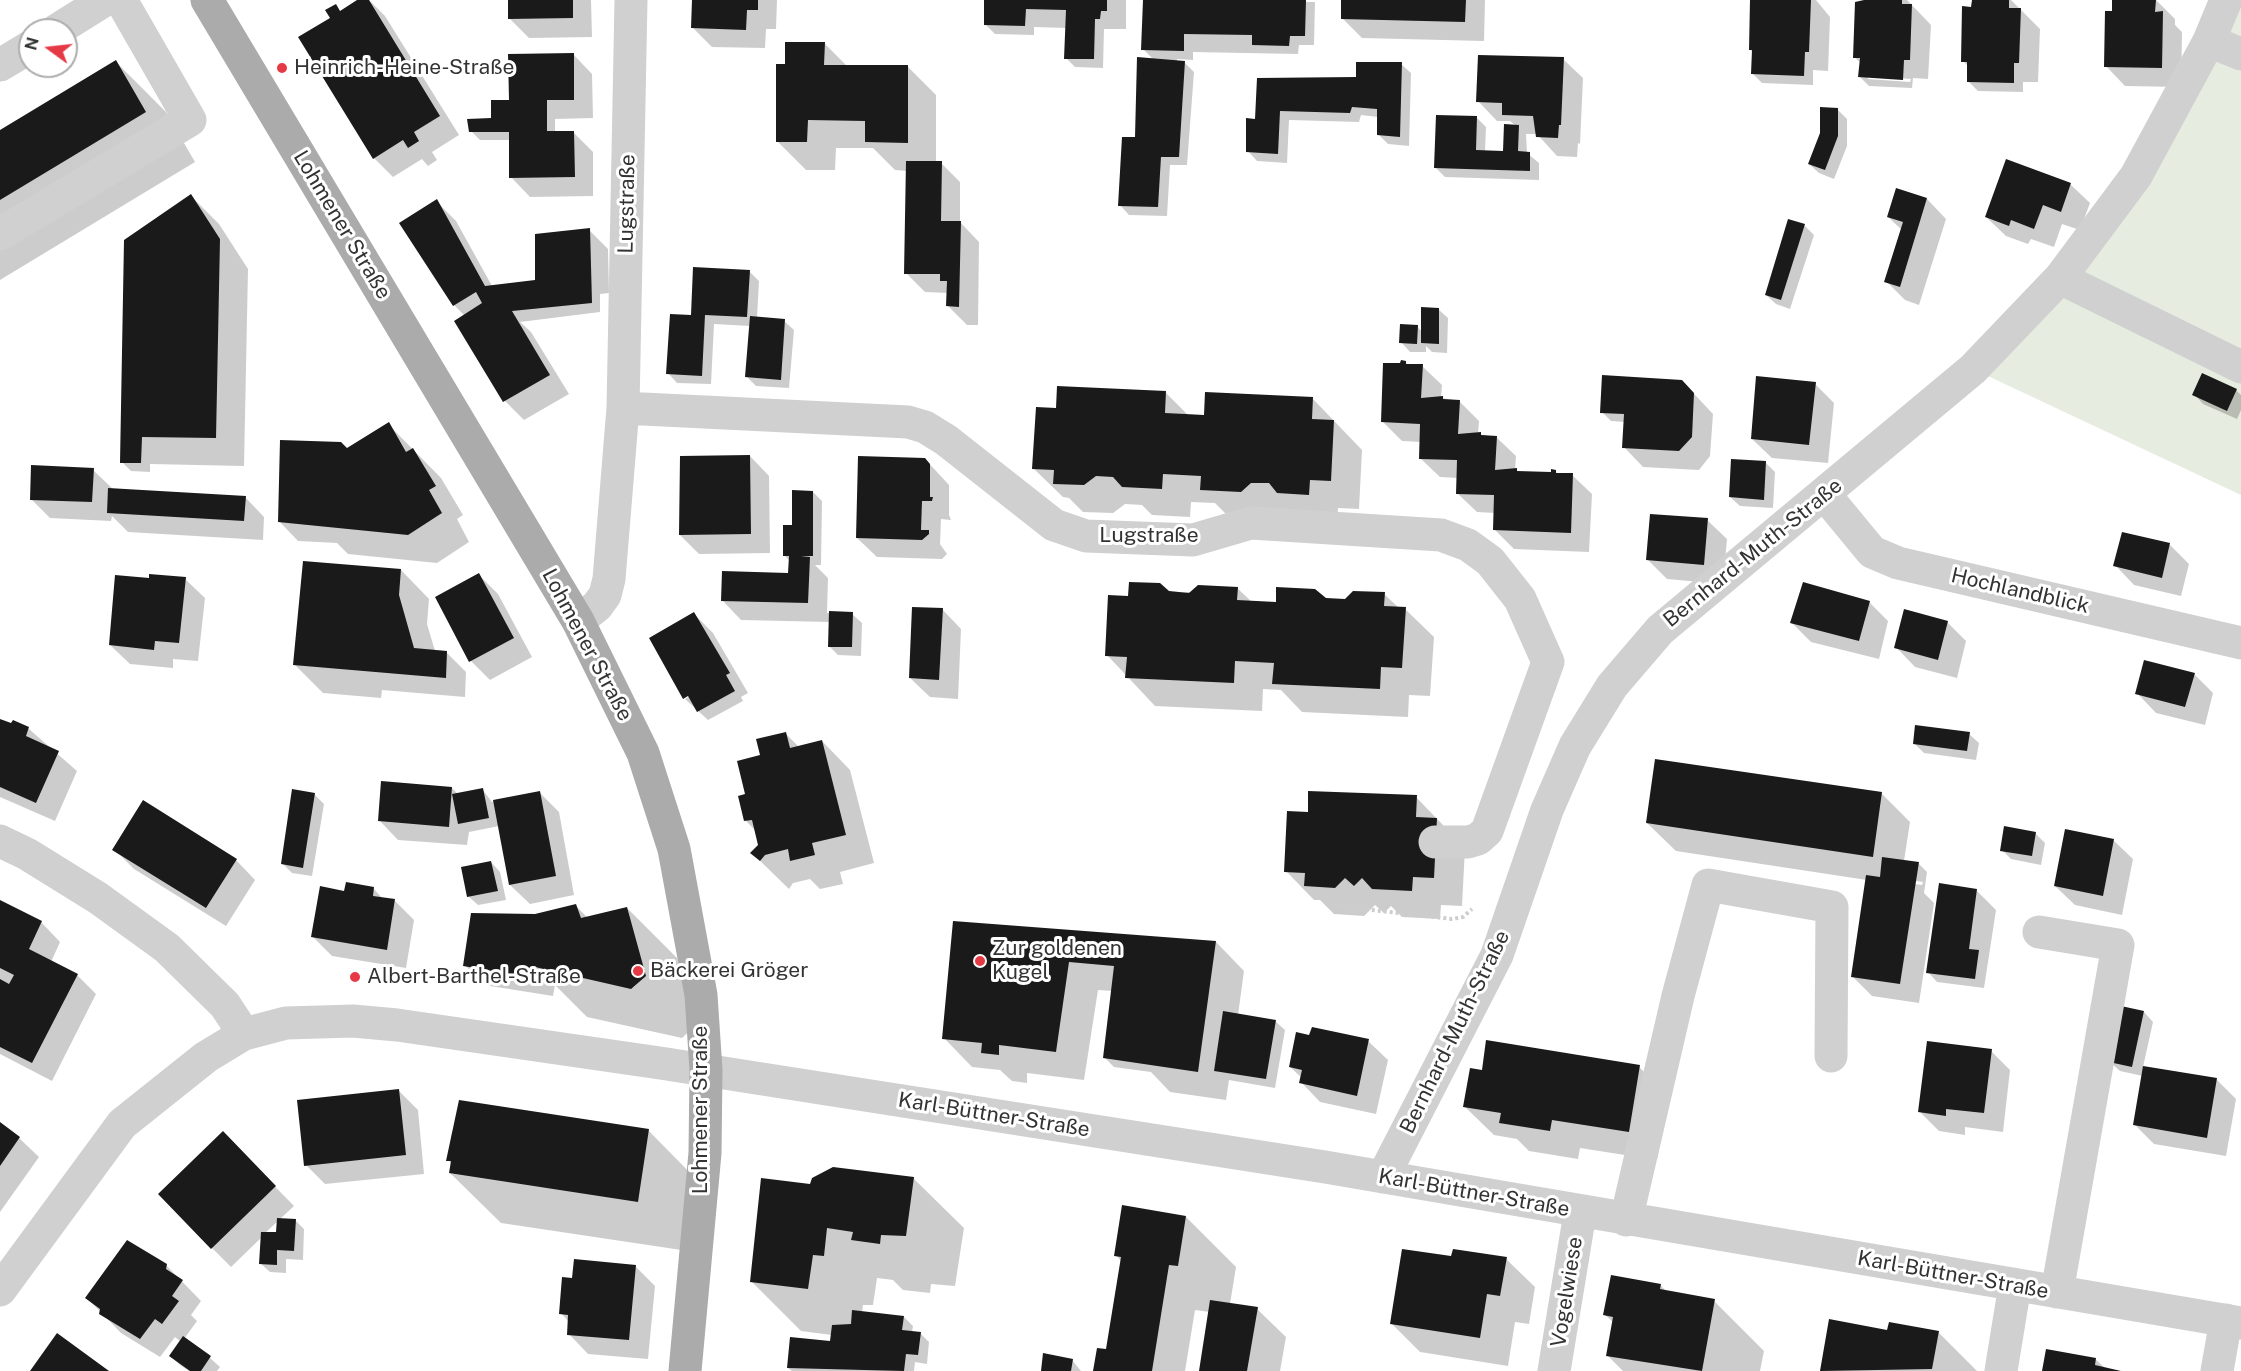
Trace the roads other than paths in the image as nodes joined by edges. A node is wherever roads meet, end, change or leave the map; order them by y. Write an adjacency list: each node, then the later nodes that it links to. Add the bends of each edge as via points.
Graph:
1 (105, 0): 6 (street)
2 (121, 0): 11 (street, via 190,120)
3 (207, 0): 16 (main road, Lohmener Straße)
4 (631, 0): 14 (street, Lugstraße)
5 (2226, 0): 7 (street, Bernhard-Muth-Straße)
6 (76, 18)
7 (2209, 41): 9 (street); 12 (street, Bernhard-Muth-Straße, via 2136,176)
8 (18, 54): 10 (street)
9 (2241, 54)
10 (0, 65)
11 (0, 234)
12 (2060, 278): 13 (street); 15 (street, Bernhard-Muth-Straße, via 1973,369)
13 (2241, 367)
14 (623, 408): 16 (street, Lugstraße, via 609,579 597,606); 19 (street, Lugstraße, via 908,422 946,440 1054,525 1086,536 1193,540 1251,524 1441,535 1468,545 1490,561 1520,598 1548,662 1487,831 1468,842)
15 (1825, 495): 17 (street, Hochlandblick, via 1872,552 1898,562); 24 (street, Bernhard-Muth-Straße, via 1660,630 1612,686 1565,767 1497,955)
16 (578, 621): 23 (main road, Lohmener Straße, via 643,753 674,849 701,995)
17 (2241, 643)
18 (0, 841): 21 (street, via 98,898 167,948 225,1005)
19 (1435, 842)
20 (2039, 932): 29 (street, via 2118,945)
21 (244, 1034): 23 (street, via 286,1023 353,1021); 28 (street, via 206,1056 122,1124)
22 (1831, 1056): 26 (street, via 1832,907 1708,885)
23 (706, 1070): 24 (street, Karl-Büttner-Straße); 31 (main road, Lohmener Straße, via 705,1153)
24 (1383, 1177): 25 (street, Karl-Büttner-Straße)
25 (1580, 1213): 26 (street, Karl-Büttner-Straße); 32 (street, Vogelwiese)
26 (1626, 1220): 27 (street, Karl-Büttner-Straße)
27 (2015, 1285): 29 (street, Karl-Büttner-Straße); 33 (street)
28 (0, 1290)
29 (2057, 1292): 30 (street, Karl-Büttner-Straße)
30 (2234, 1322): 34 (street)
31 (685, 1371)
32 (1554, 1371)
33 (2001, 1371)
34 (2217, 1371)

